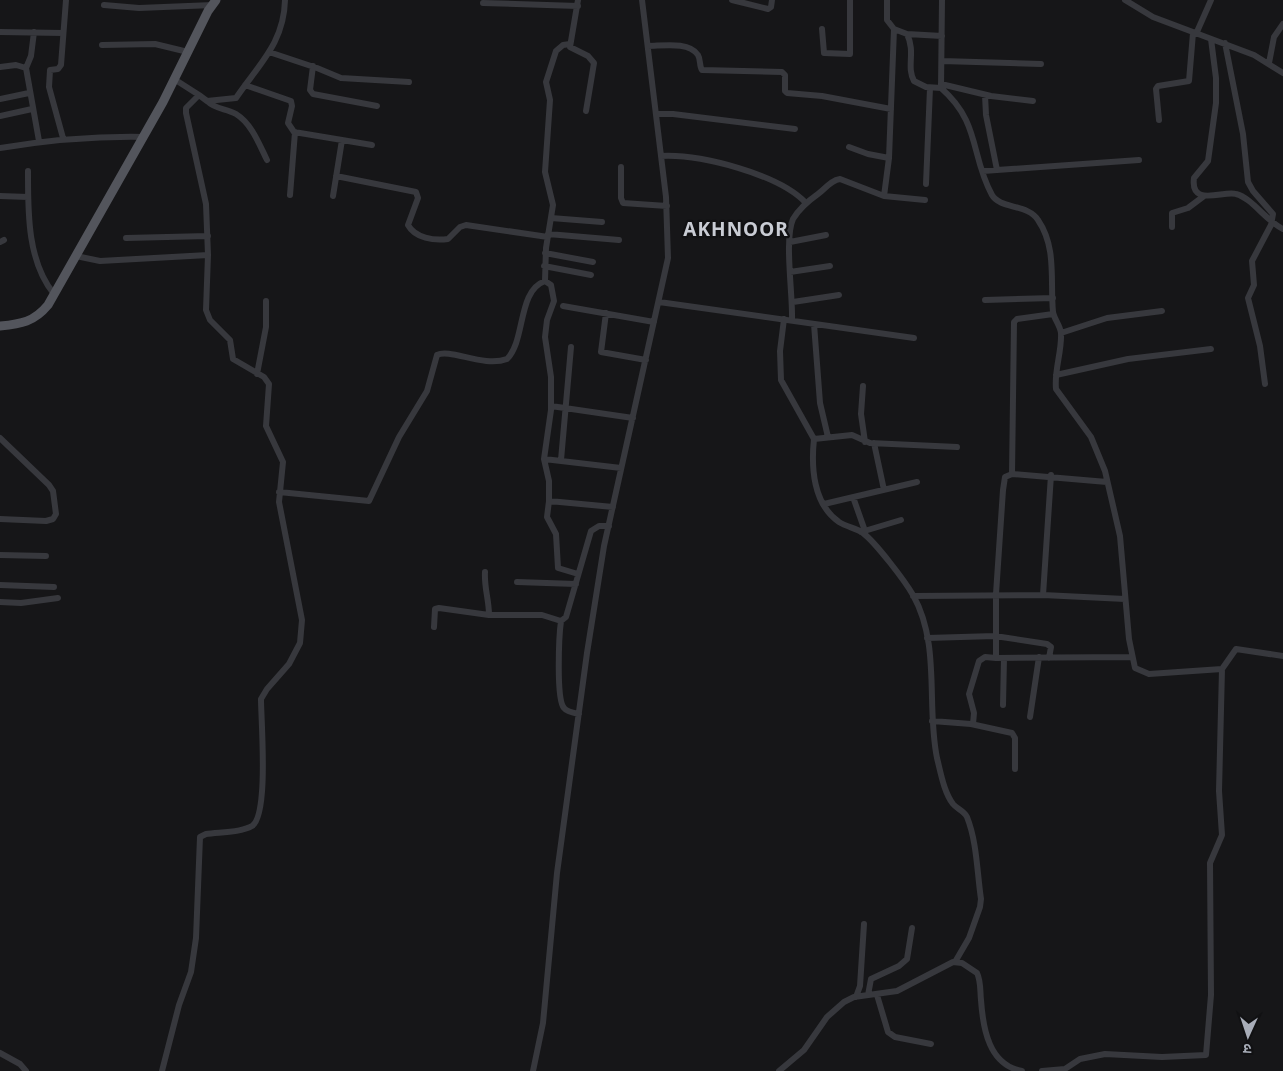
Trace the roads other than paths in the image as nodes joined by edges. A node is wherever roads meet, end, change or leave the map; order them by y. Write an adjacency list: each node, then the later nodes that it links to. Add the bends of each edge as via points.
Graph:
1 (66, 0): 20 (street)
2 (285, 0): 30 (street, via 283,25)
3 (642, 0): 28 (street)
4 (732, 0): 5 (street, via 768,9)
5 (772, 0)
6 (850, 0): 16 (street, via 850,54 824,53)
7 (887, 0): 17 (street, via 888,24)
8 (942, 0): 23 (street)
9 (1125, 0): 22 (street, via 1153,17)
10 (1211, 0): 22 (street)
11 (214, 2): 14 (street, via 155,8); 29 (main road)
12 (483, 3): 13 (street)
13 (578, 3): 26 (street)
14 (104, 5)
15 (1283, 24): 32 (street, via 1274,37)
16 (822, 29)
17 (894, 29): 21 (street); 50 (street)
18 (0, 32): 19 (street)
19 (34, 32): 20 (street); 36 (street, via 32,56)
20 (62, 33): 59 (street, via 60,65 50,70 48,82)
21 (908, 34): 23 (street); 42 (street, via 913,48 912,77 918,84)
22 (1194, 34): 24 (street); 55 (street, via 1189,81 1156,89)
23 (942, 36): 31 (street)
24 (1211, 39): 25 (street); 79 (street, via 1216,103 1208,161 1194,181 1198,192)
25 (1225, 43): 32 (street); 85 (street, via 1243,134 1246,175 1253,192 1272,211)
26 (570, 44): 52 (street, via 594,62); 84 (street, via 563,45 556,52 546,82 550,100 544,172 552,200)
27 (102, 45): 29 (street, via 155,44)
28 (648, 46): 50 (street, via 690,49 699,56 702,70 782,72 786,93); 53 (street)
29 (188, 52): 38 (main road)
30 (269, 52): 34 (street); 40 (street)
31 (942, 61): 33 (street); 41 (street)
32 (1269, 63): 37 (street)
33 (1041, 64)
34 (313, 66): 39 (street, via 341,78); 49 (street, via 310,90 313,94)
35 (0, 67): 36 (street, via 16,65)
36 (26, 68): 43 (street)
37 (1283, 74)
38 (174, 79): 44 (street); 58 (main road)
39 (409, 82)
40 (245, 85): 47 (street, via 234,100); 57 (street, via 291,101 288,123)
41 (941, 86): 42 (street); 45 (street); 72 (street, via 967,119)
42 (930, 88): 74 (street)
43 (29, 93): 46 (street); 51 (street)
44 (199, 95): 47 (street); 90 (street, via 186,108 186,113 206,204)
45 (986, 95): 48 (street); 71 (street, via 986,115)
46 (0, 99)
47 (207, 101): 67 (street, via 216,109 244,120)
48 (1033, 101)
49 (377, 106)
50 (891, 109): 66 (street)
51 (32, 110): 54 (street); 61 (street)
52 (586, 111)
53 (656, 114): 56 (street); 65 (street)
54 (0, 116)
55 (1159, 120)
56 (795, 129)
57 (295, 132): 60 (street); 75 (street)
58 (144, 137): 59 (street); 97 (main road)
59 (63, 138): 61 (street)
60 (342, 140): 62 (street); 73 (street)
61 (39, 142): 64 (street)
62 (372, 145)
63 (849, 147): 66 (street)
64 (0, 148)
65 (661, 156): 81 (street, via 685,155 748,172 777,183); 83 (street)
66 (889, 158): 78 (street)
67 (267, 160)
68 (1139, 160): 71 (street)
69 (621, 167): 83 (street, via 621,198 624,203)
70 (28, 170): 80 (street)
71 (998, 170): 72 (street)
72 (983, 171): 106 (street, via 995,199 1031,213 1042,226 1052,258)
73 (336, 176): 77 (street); 91 (street, via 416,192 418,196 408,225 414,233 426,238 448,239 460,227 466,226)
74 (926, 184)
75 (290, 195)
76 (0, 196): 80 (street)
77 (333, 196)
78 (884, 196): 81 (street, via 840,179); 82 (street)
79 (1204, 196): 85 (street, via 1240,195); 87 (street, via 1188,208 1172,213)
80 (28, 197): 104 (street, via 33,247 43,277)
81 (804, 200): 94 (street, via 793,220)
82 (926, 200)
83 (666, 206): 109 (street, via 668,258)
84 (551, 218): 86 (street); 91 (street)
85 (1272, 220): 88 (street); 127 (street, via 1252,261 1254,280 1248,298 1264,364)
86 (602, 222)
87 (1172, 227)
88 (1283, 229)
89 (826, 235): 94 (street)
90 (208, 236): 92 (street); 96 (street)
91 (548, 236): 93 (street); 95 (street)
92 (126, 238)
93 (619, 240)
94 (790, 242): 101 (street)
95 (545, 253): 98 (street); 99 (street)
96 (208, 255): 97 (street, via 100,262); 125 (street, via 205,299 210,320 230,340 233,359)
97 (76, 256): 104 (main road)
98 (593, 262)
99 (544, 266): 102 (street); 103 (street)
100 (830, 266): 101 (street)
101 (790, 272): 110 (street)
102 (592, 275)
103 (545, 281): 129 (street, via 551,285 554,298 545,337 551,377); 146 (street, via 532,290 516,344 507,359 478,361 447,353 437,355 427,391 398,437 369,501)
104 (54, 294): 119 (main road, via 39,316 25,324)
105 (839, 295): 110 (street)
106 (1053, 298): 107 (street); 114 (street)
107 (985, 300)
108 (266, 301): 125 (street, via 266,327)
109 (659, 302): 115 (street); 117 (street)
110 (793, 302): 116 (street)
111 (563, 306): 113 (street)
112 (1162, 310): 120 (street, via 1107,318)
113 (606, 313): 117 (street); 124 (street, via 601,352)
114 (1053, 314): 120 (street); 141 (street, via 1014,322)
115 (781, 319): 116 (street); 134 (street, via 781,380)
116 (792, 320): 118 (street)
117 (654, 322): 124 (street)
118 (814, 324): 121 (street); 133 (street, via 820,403)
119 (0, 326)
120 (1060, 333): 126 (street)
121 (914, 338)
122 (571, 347): 130 (street)
123 (1211, 349): 126 (street, via 1128,359)
124 (646, 360): 131 (street)
125 (258, 374): 146 (street, via 267,380 266,426 283,462)
126 (1056, 375): 144 (street, via 1057,393 1095,444)
127 (1265, 384)
128 (862, 386): 135 (street)
129 (551, 406): 130 (street); 138 (street)
130 (567, 408): 131 (street); 139 (street)
131 (633, 418): 140 (street)
132 (0, 438): 151 (street, via 49,485 56,514 46,521)
133 (828, 438): 134 (street); 135 (street, via 852,435)
134 (814, 439): 149 (street, via 812,470)
135 (865, 442): 136 (street)
136 (874, 443): 137 (street); 145 (street)
137 (957, 448)
138 (544, 459): 139 (street); 148 (street)
139 (561, 460): 140 (street)
140 (621, 468): 150 (street)
141 (1012, 474): 142 (street); 163 (street, via 1005,477 1003,490)
142 (1051, 476): 144 (street); 164 (street)
143 (917, 482): 145 (street)
144 (1107, 482): 167 (street, via 1120,536)
145 (884, 490): 147 (street)
146 (279, 492): 197 (street, via 300,602 302,638 289,664 267,688 261,700 262,787 257,819 250,827 200,837 196,938 191,972)
147 (853, 497): 149 (street); 154 (street)
148 (549, 501): 150 (street); 158 (street, via 547,518 556,534 558,568)
149 (824, 504): 154 (street, via 840,522)
150 (613, 507): 153 (street)
151 (0, 518)
152 (901, 520): 154 (street)
153 (609, 526): 158 (street, via 599,526 591,531); 182 (street)
154 (863, 531): 165 (street)
155 (0, 555): 156 (street)
156 (46, 556)
157 (485, 572): 169 (street, via 484,589 489,601)
158 (578, 574): 160 (street)
159 (517, 582): 160 (street)
160 (576, 584): 170 (street, via 566,617)
161 (0, 585): 162 (street)
162 (54, 587)
163 (996, 594): 164 (street); 165 (street); 172 (street)
164 (1043, 595): 167 (street)
165 (913, 596): 173 (street)
166 (58, 598): 168 (street)
167 (1125, 599): 176 (street)
168 (0, 602)
169 (489, 615): 170 (street, via 542,614); 171 (street, via 439,608 435,609)
170 (561, 621): 182 (street, via 561,702 566,710)
171 (434, 626)
172 (995, 636): 173 (street); 177 (street); 179 (street, via 1047,644 1051,647)
173 (927, 638): 184 (street)
174 (1283, 656): 180 (street, via 1236,649)
175 (1039, 657): 178 (street); 179 (street); 183 (street)
176 (1132, 657): 179 (street); 180 (street, via 1136,668 1149,674)
177 (996, 658): 178 (street); 185 (street, via 985,657 979,662 969,694)
178 (1004, 658): 181 (street)
179 (1049, 658)
180 (1222, 669): 195 (street, via 1219,790 1222,835 1210,863 1211,994 1206,1054 1162,1057 1105,1054 1080,1059)
181 (1003, 705)
182 (578, 714): 198 (street, via 557,873 547,990)
183 (1030, 717)
184 (932, 721): 185 (street); 189 (street, via 943,785 953,804 967,817 981,899)
185 (973, 724): 186 (street, via 1014,734)
186 (1016, 769)
187 (864, 924): 192 (street, via 860,986)
188 (912, 928): 190 (street, via 907,959 871,979)
189 (962, 964): 191 (street, via 947,964 897,992); 200 (street, via 979,976 982,1009 992,1049 1002,1063)
190 (868, 995): 191 (street); 192 (street)
191 (877, 995): 193 (street, via 888,1032 895,1037)
192 (856, 997): 199 (street, via 836,1008 804,1050)
193 (931, 1044)
194 (0, 1053): 196 (street)
195 (1066, 1070): 201 (street)
196 (26, 1071)
197 (162, 1071)
198 (533, 1071)
199 (779, 1071)
200 (1022, 1071)
201 (1042, 1071)

